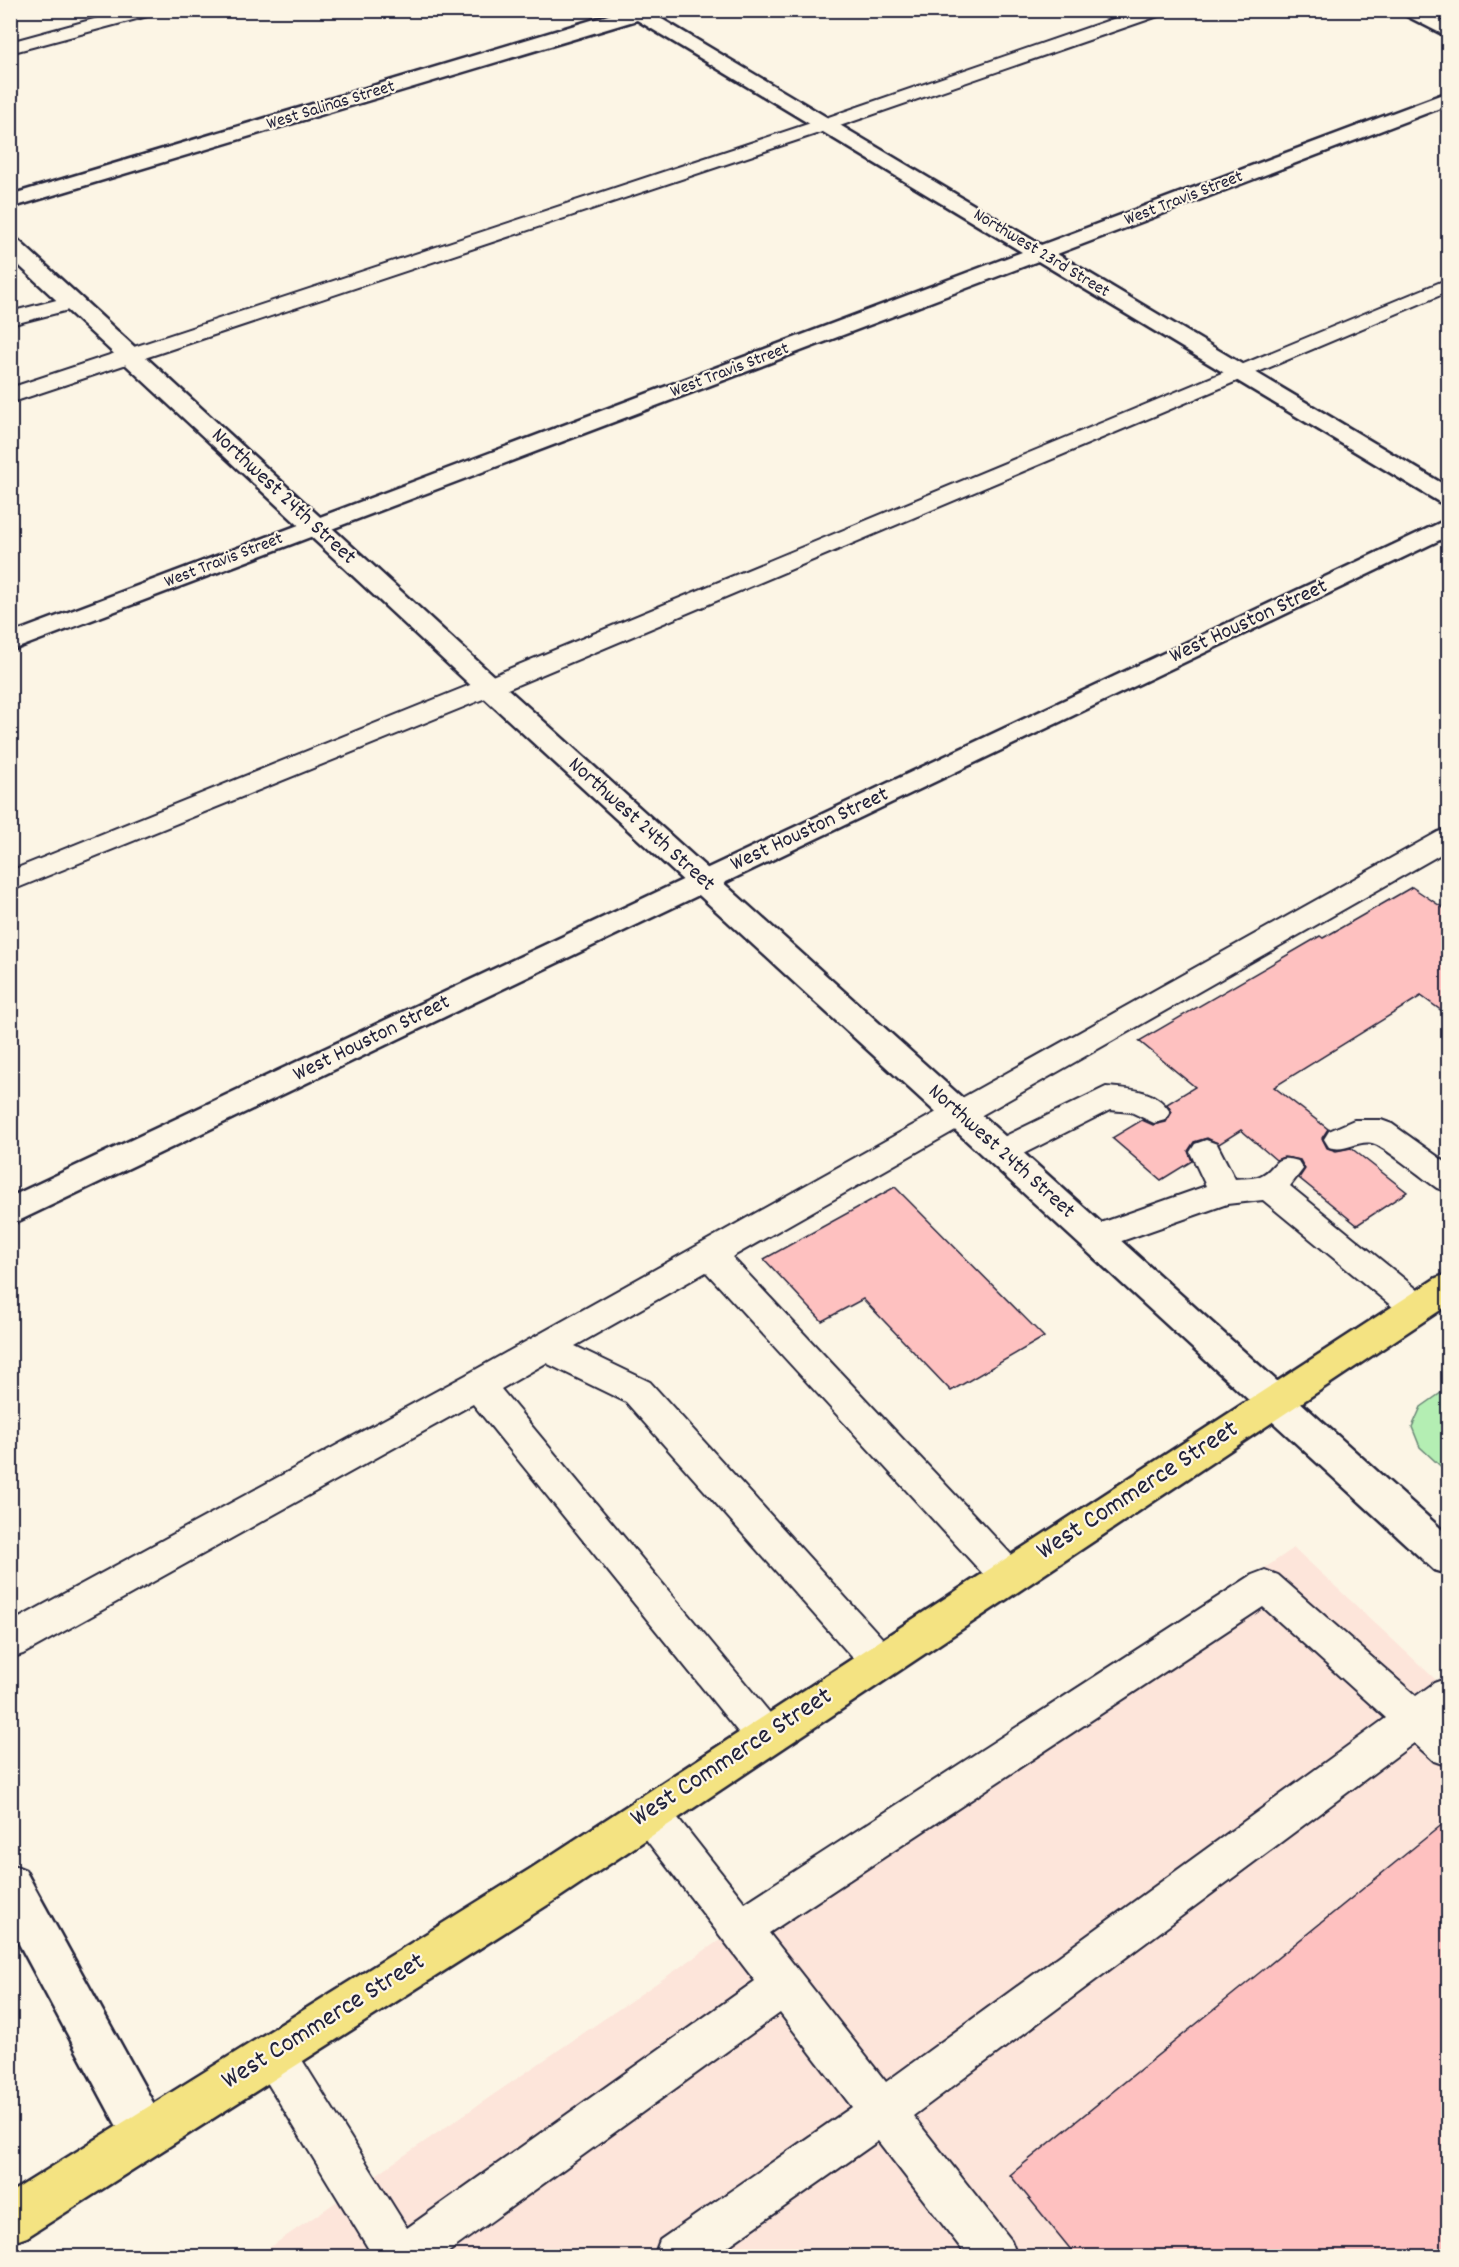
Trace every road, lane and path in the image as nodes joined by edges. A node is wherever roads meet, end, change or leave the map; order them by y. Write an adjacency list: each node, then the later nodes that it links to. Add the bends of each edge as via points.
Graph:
1 (149, 10): 6 (lane)
2 (1158, 10): 8 (lane)
3 (1404, 10): 5 (street)
4 (642, 12): 8 (street, Northwest 23rd Street); 9 (street, West Salinas Street)
5 (1449, 31)
6 (10, 48)
7 (1449, 98): 11 (street, West Travis Street)
8 (824, 125): 11 (street, Northwest 23rd Street); 15 (lane)
9 (10, 202)
10 (10, 245): 13 (street, Northwest 24th Street)
11 (1042, 254): 16 (street, Northwest 23rd Street); 19 (street, West Travis Street)
12 (1449, 285): 16 (lane)
13 (72, 302): 14 (lane); 15 (street, Northwest 24th Street)
14 (10, 319)
15 (130, 356): 17 (lane); 19 (street, Northwest 24th Street)
16 (1239, 372): 18 (street, Northwest 23rd Street); 22 (lane)
17 (10, 396)
18 (1449, 497)
19 (315, 527): 21 (street, West Travis Street); 22 (street, Northwest 24th Street)
20 (1449, 527): 24 (street, West Houston Street)
21 (10, 643)
22 (489, 687): 24 (street, Northwest 24th Street); 25 (lane)
23 (1449, 838): 27 (lane)
24 (702, 881): 27 (street, Northwest 24th Street); 33 (street, West Houston Street)
25 (10, 882)
26 (1154, 1112): 29 (lane, via 1138,1101 1106,1098)
27 (961, 1115): 29 (street, Northwest 24th Street); 35 (lane)
28 (1340, 1139): 31 (lane, via 1354,1132 1381,1132)
29 (1000, 1152): 34 (street, Northwest 24th Street)
30 (1206, 1152): 32 (lane)
31 (1449, 1180)
32 (1225, 1192): 34 (lane); 37 (lane, via 1278,1178)
33 (10, 1212)
34 (1096, 1238): 40 (street, Northwest 24th Street)
35 (710, 1255): 38 (lane); 42 (lane)
36 (1449, 1288): 37 (main road, West Commerce Street)
37 (1417, 1308): 40 (main road, West Commerce Street)
38 (545, 1347): 39 (lane); 44 (lane, via 638,1392)
39 (478, 1385): 43 (lane); 47 (lane)
40 (1275, 1401): 41 (street, Northwest 24th Street); 42 (main road, West Commerce Street)
41 (1449, 1558)
42 (1008, 1576): 44 (main road, West Commerce Street)
43 (10, 1642)
44 (880, 1662): 47 (main road, West Commerce Street)
45 (1449, 1695): 46 (lane)
46 (1416, 1719): 48 (lane); 51 (lane, via 1265,1586); 54 (lane)
47 (765, 1736): 49 (main road, West Commerce Street)
48 (1449, 1749)
49 (650, 1812): 51 (lane); 53 (main road, West Commerce Street)
50 (10, 1884): 55 (street)
51 (740, 1929): 52 (lane)
52 (783, 1986): 54 (lane); 58 (lane)
53 (274, 2054): 55 (main road, West Commerce Street); 57 (lane)
54 (882, 2112): 59 (lane); 60 (lane)
55 (145, 2133): 56 (main road, West Commerce Street)
56 (10, 2220)
57 (399, 2256)
58 (406, 2256)
59 (676, 2256)
60 (995, 2256)

